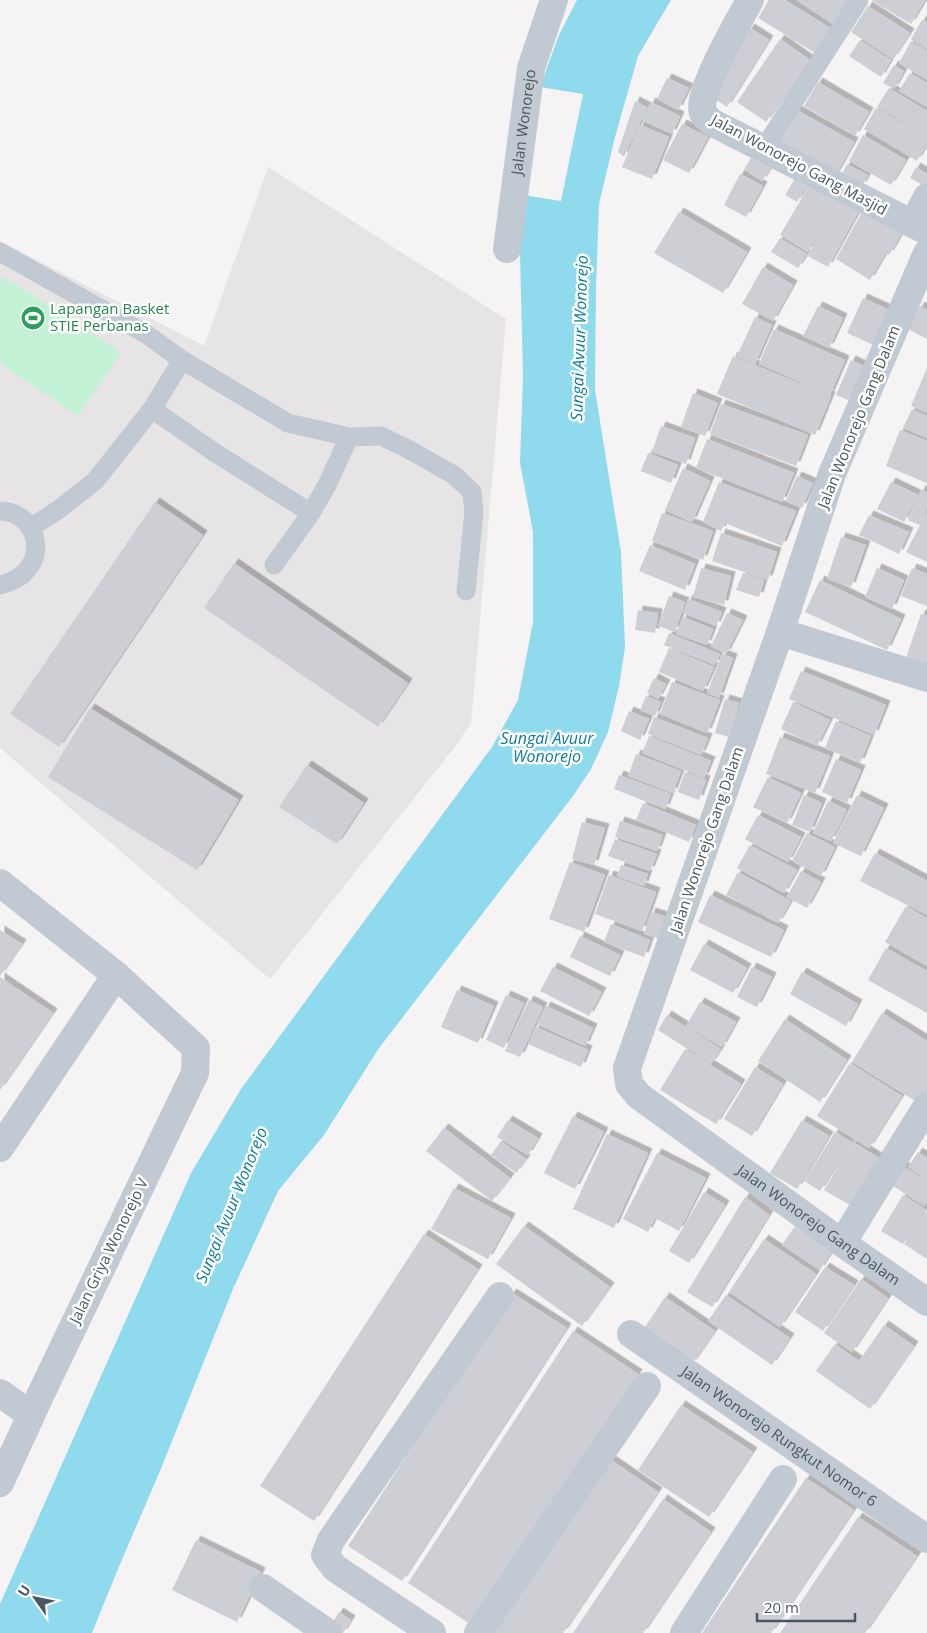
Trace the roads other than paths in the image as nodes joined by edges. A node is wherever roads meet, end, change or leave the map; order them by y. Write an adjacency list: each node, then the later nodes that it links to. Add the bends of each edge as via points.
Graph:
1 (554, 0): 7 (street, Jalan Wonorejo, via 531,68)
2 (750, 0): 4 (street, Jalan Wonorejo Gang Masjid, via 714,66 702,106 703,114 711,122)
3 (859, 0): 4 (lane)
4 (764, 148): 6 (street, Jalan Wonorejo Gang Masjid)
5 (927, 197): 6 (street)
6 (920, 228)
7 (507, 249)
8 (0, 252): 10 (lane, via 146,334)
9 (927, 253): 19 (street, Jalan Wonorejo Gang Dalam, via 832,474)
10 (182, 360): 11 (lane); 12 (lane, via 288,423)
11 (152, 410): 14 (lane); 15 (lane, via 95,481)
12 (350, 437): 14 (lane); 18 (lane, via 380,436 454,475 472,492 474,512)
13 (0, 511): 15 (lane, via 19,516)
14 (311, 513): 16 (lane)
15 (30, 528): 17 (lane, via 36,543 34,559 26,573 13,583)
16 (274, 565)
17 (0, 585)
18 (466, 591)
19 (780, 632): 20 (street); 25 (street, Jalan Wonorejo Gang Dalam, via 627,1068 629,1084 639,1096)
20 (927, 678)
21 (0, 883): 22 (street, Jalan Griya Wonorejo V)
22 (116, 975): 24 (street); 31 (street, Jalan Griya Wonorejo V, via 196,1048 195,1073)
23 (927, 1106): 25 (street)
24 (0, 1148)
25 (842, 1243): 27 (street, Jalan Wonorejo Gang Dalam)
26 (500, 1296): 37 (street, via 331,1540 325,1555 335,1568)
27 (927, 1302)
28 (631, 1334): 34 (street, Jalan Wonorejo Rungkut Nomor 6)
29 (647, 1386): 38 (street)
30 (0, 1393): 31 (street)
31 (31, 1415): 33 (street, Jalan Griya Wonorejo V)
32 (783, 1479): 39 (street)
33 (0, 1483)
34 (927, 1539)
35 (263, 1588): 36 (street)
36 (328, 1633)
37 (432, 1633)
38 (478, 1633)
39 (684, 1633)

